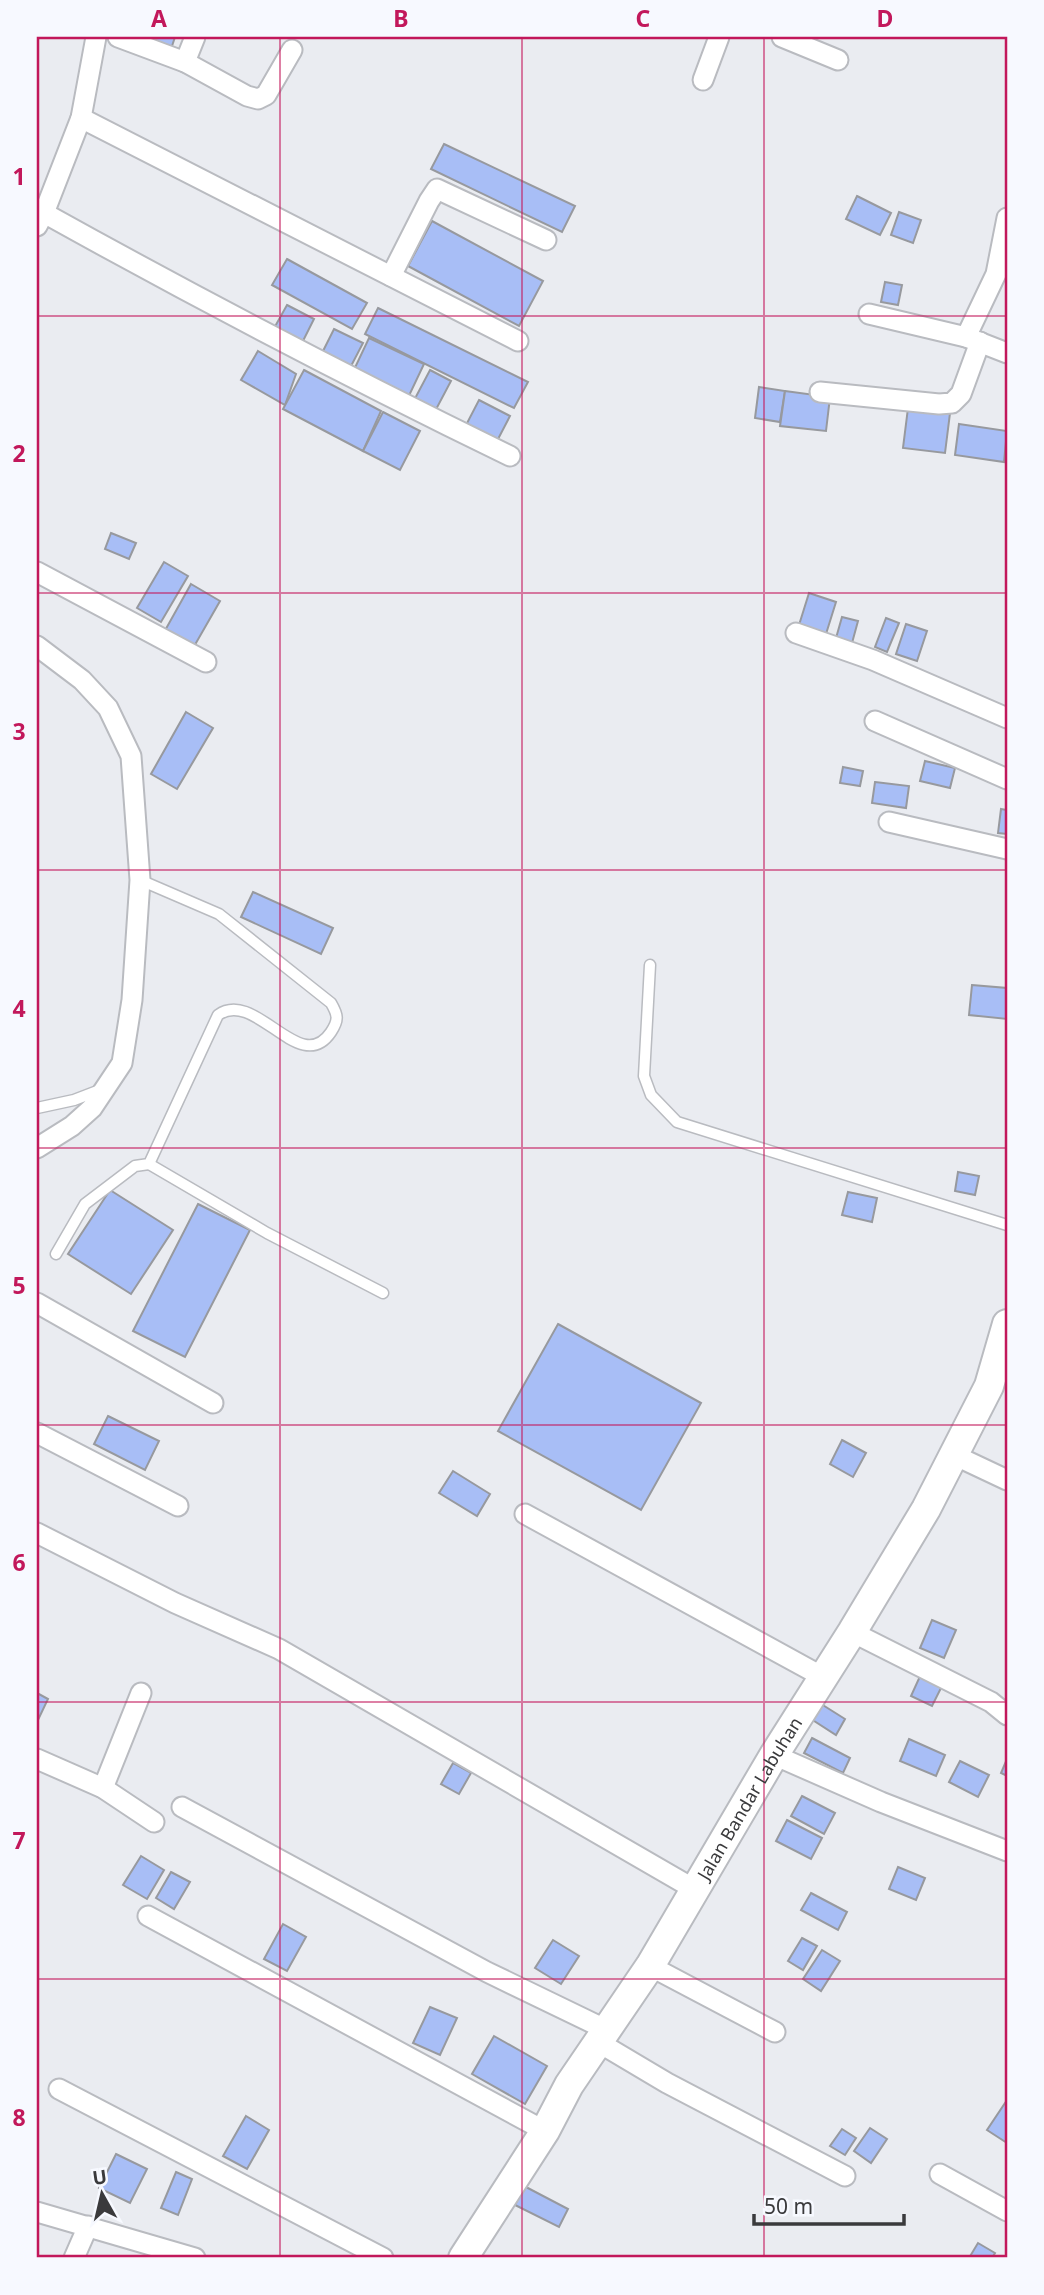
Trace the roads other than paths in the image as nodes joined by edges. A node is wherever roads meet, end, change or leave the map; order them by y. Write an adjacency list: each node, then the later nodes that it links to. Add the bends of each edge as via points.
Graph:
1 (96, 37): 10 (street)
2 (118, 37): 8 (street)
3 (195, 37): 8 (street)
4 (719, 37): 9 (street)
5 (782, 37): 7 (street)
6 (292, 50): 8 (street, via 266,95 258,99)
7 (838, 60)
8 (185, 62)
9 (703, 80)
10 (80, 118): 12 (street); 14 (street)
11 (1007, 218): 16 (street, via 996,274)
12 (41, 219): 20 (street)
13 (546, 240): 14 (street, via 437,189)
14 (391, 276): 17 (street)
15 (869, 314): 16 (street)
16 (973, 340): 18 (street); 19 (street, via 961,394 952,403)
17 (518, 341)
18 (1007, 353)
19 (820, 392)
20 (510, 456)
21 (37, 572): 24 (street)
22 (796, 634): 25 (street, via 873,660)
23 (37, 646): 30 (street, via 82,680 108,708 131,756)
24 (205, 662)
25 (1007, 718)
26 (875, 722): 27 (street)
27 (1007, 779)
28 (889, 822): 29 (street)
29 (1007, 849)
30 (140, 880): 32 (street, via 128,1030 122,1063); 35 (lane, via 219,914 331,1003 337,1013 337,1022 323,1043 314,1047 302,1045 239,1009 218,1015)
31 (650, 965): 36 (lane, via 644,1076 651,1095 677,1122)
32 (107, 1087): 33 (lane); 34 (street, via 72,1126)
33 (37, 1108)
34 (37, 1148)
35 (149, 1164): 37 (lane, via 135,1166 85,1204); 38 (lane)
36 (1007, 1225)
37 (56, 1254)
38 (383, 1293)
39 (37, 1303): 41 (street)
40 (1007, 1324): 43 (main road, Jalan Bandar Labuhan, via 989,1386)
41 (213, 1404)
42 (37, 1433): 45 (street)
43 (954, 1455): 44 (street); 48 (main road, Jalan Bandar Labuhan)
44 (1007, 1480)
45 (178, 1506)
46 (525, 1514): 49 (street)
47 (37, 1533): 58 (street, via 279,1649)
48 (852, 1632): 49 (main road, Jalan Bandar Labuhan); 51 (street, via 991,1702)
49 (823, 1677): 52 (main road, Jalan Bandar Labuhan)
50 (141, 1693): 54 (street)
51 (1007, 1716)
52 (774, 1755): 57 (street); 58 (main road, Jalan Bandar Labuhan)
53 (37, 1759): 54 (street)
54 (103, 1788): 56 (street)
55 (182, 1807): 62 (street)
56 (154, 1822)
57 (1007, 1852)
58 (694, 1889): 60 (main road, Jalan Bandar Labuhan)
59 (148, 1916): 64 (street)
60 (650, 1966): 61 (street); 62 (main road, Jalan Bandar Labuhan)
61 (775, 2032)
62 (602, 2036): 64 (main road, Jalan Bandar Labuhan); 66 (street, via 667,2083)
63 (59, 2089): 72 (street)
64 (545, 2131): 73 (main road, Jalan Bandar Labuhan)
65 (940, 2174): 67 (street)
66 (845, 2176)
67 (1007, 2211)
68 (37, 2212): 69 (street)
69 (88, 2226): 70 (street); 71 (street)
70 (74, 2258)
71 (195, 2258)
72 (383, 2258)
73 (463, 2258)

